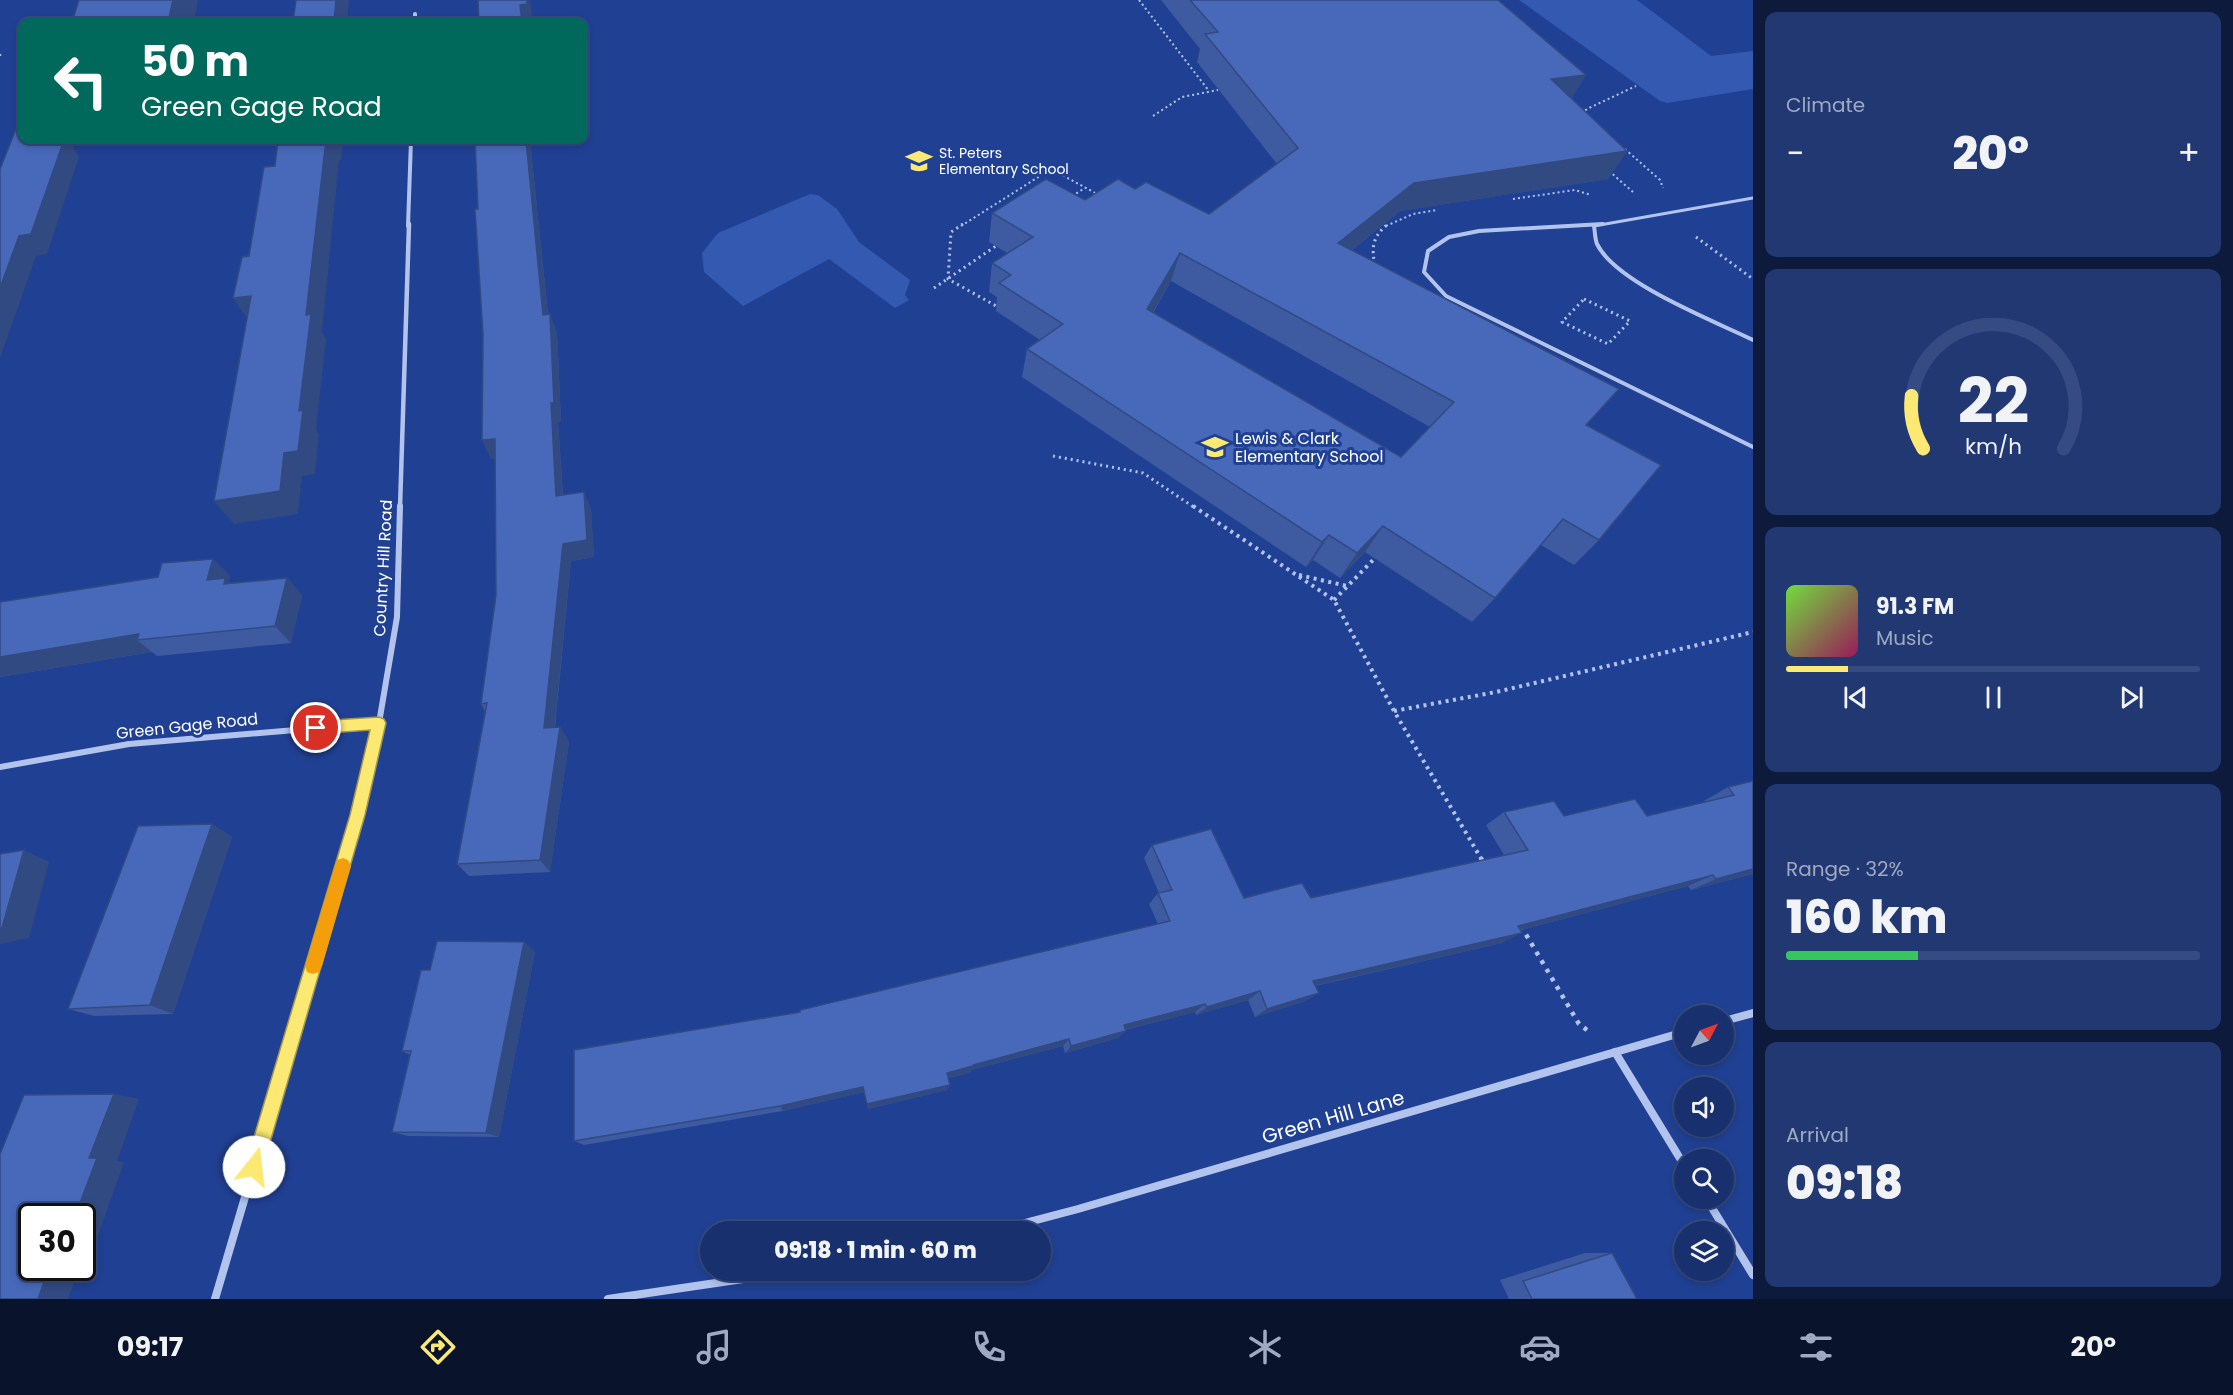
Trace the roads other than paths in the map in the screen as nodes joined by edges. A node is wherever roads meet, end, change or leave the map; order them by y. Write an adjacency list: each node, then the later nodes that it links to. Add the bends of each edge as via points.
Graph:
1 (415, 14): 2 (street)
2 (415, 18)
3 (411, 144): 8 (street, Country Hill Road, via 397,617)
4 (1753, 198): 5 (lane)
5 (1594, 226): 6 (lane, via 1597,244 1618,269); 7 (lane, via 1479,231 1449,237 1428,250 1424,272 1446,296)
6 (1753, 340)
7 (1753, 447)
8 (379, 723): 9 (street, Green Gage Road, via 129,744); 19 (street, Country Hill Road, via 358,815)
9 (0, 767)
10 (1753, 1013): 11 (street)
11 (1734, 1018)
12 (1674, 1035): 13 (street, Green Hill Lane)
13 (1615, 1052): 14 (street); 16 (street, Green Hill Lane)
14 (1674, 1149)
15 (1713, 1209): 17 (street)
16 (1033, 1221)
17 (1753, 1275)
18 (730, 1281): 20 (street)
19 (215, 1299)
20 (608, 1299)

